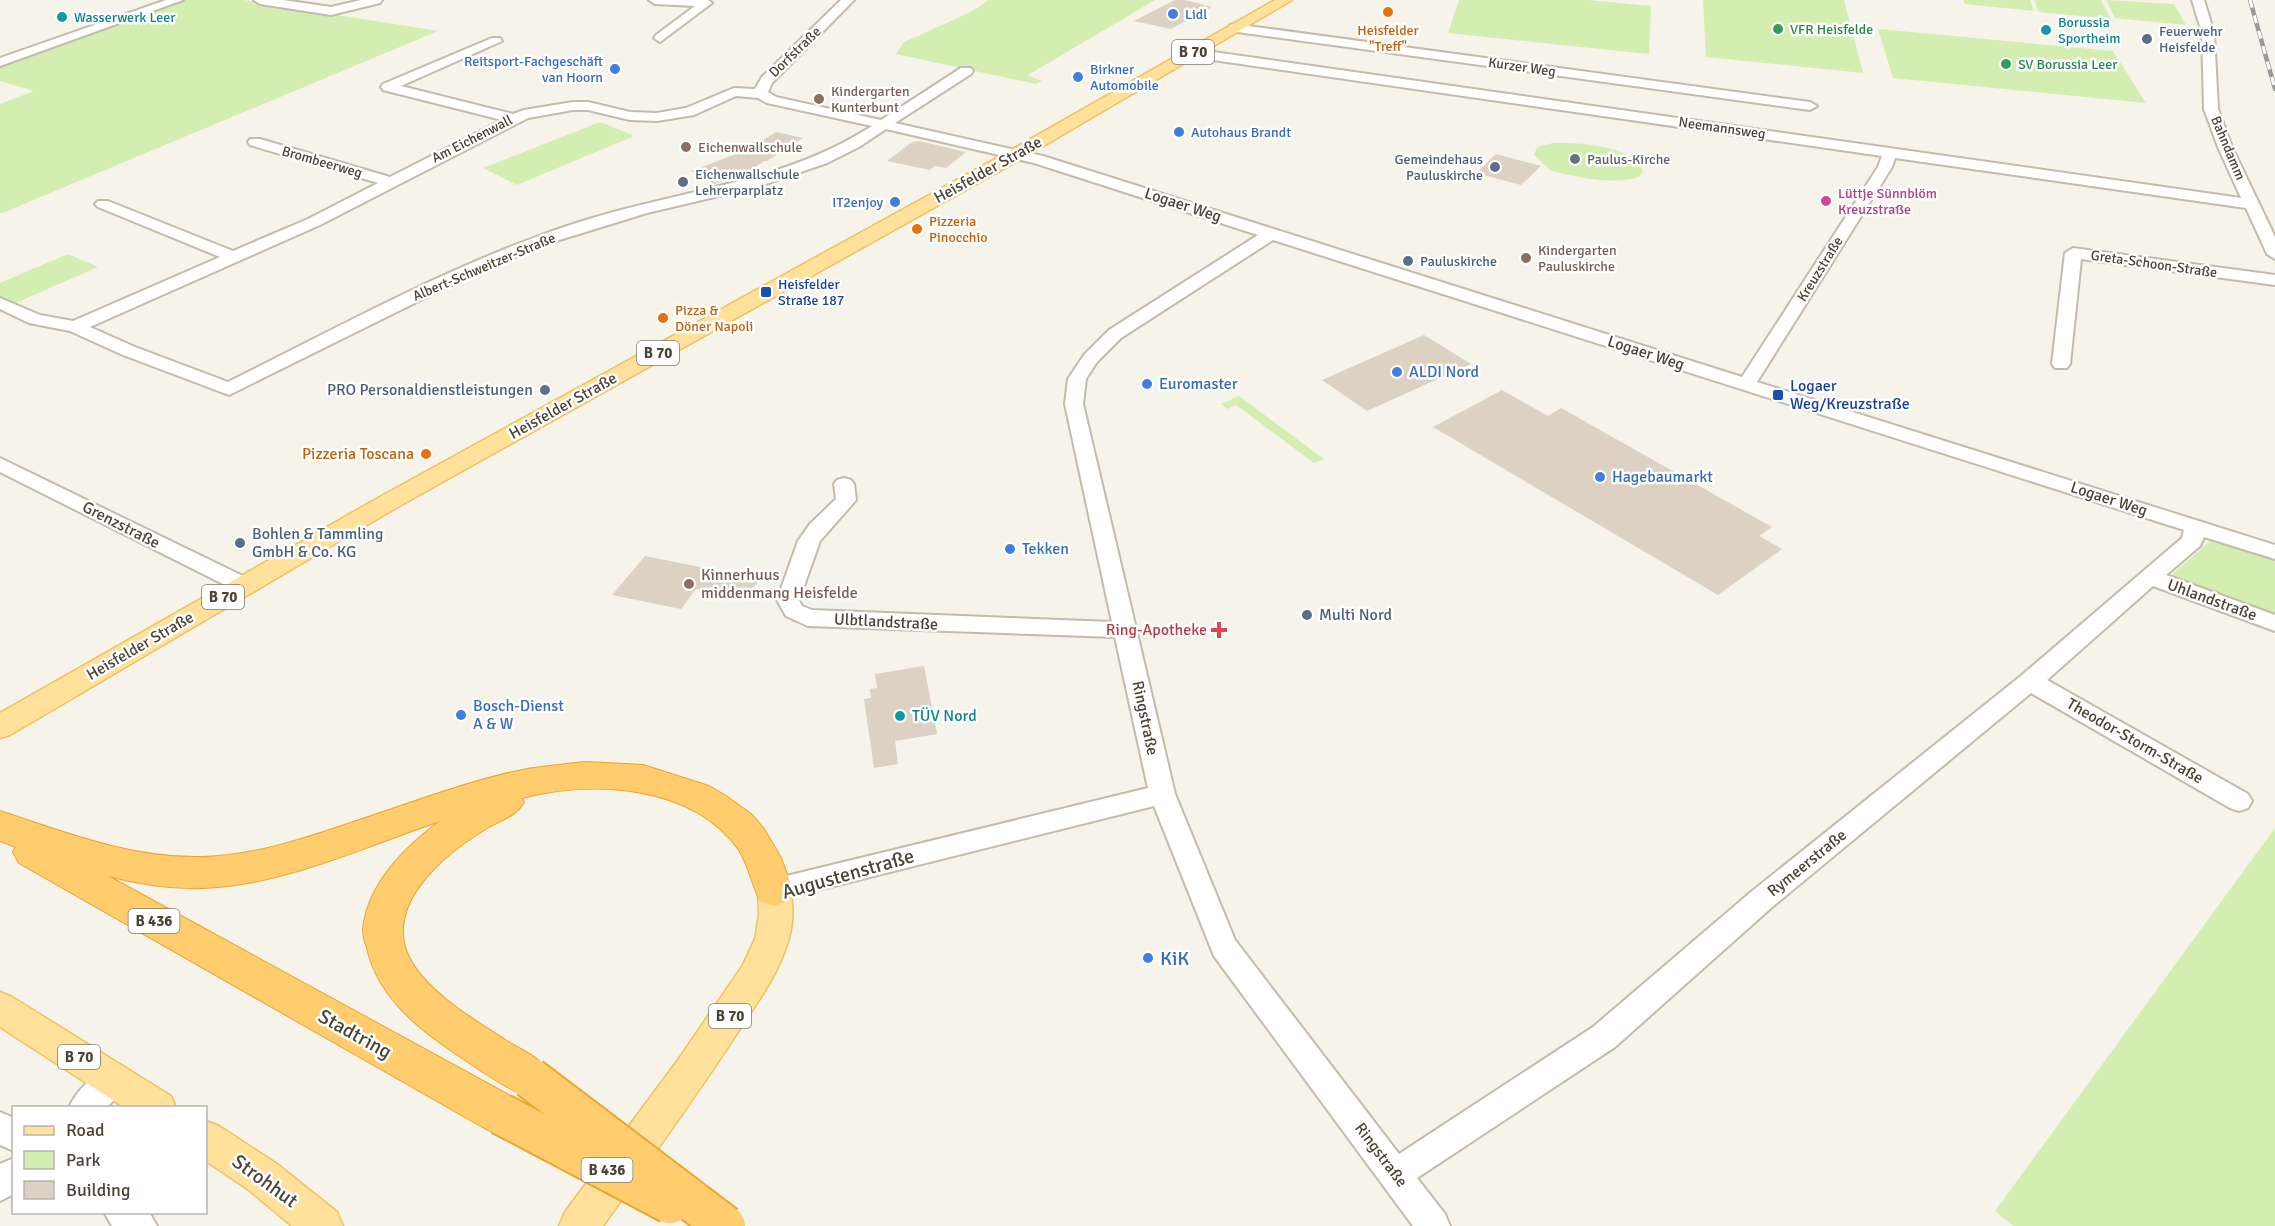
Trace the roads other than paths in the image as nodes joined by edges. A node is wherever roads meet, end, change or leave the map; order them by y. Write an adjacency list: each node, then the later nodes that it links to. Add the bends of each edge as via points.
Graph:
1 (177, 0): 12 (street)
2 (260, 0): 3 (street, via 331,11)
3 (376, 0)
4 (655, 0): 9 (street, via 706,3)
5 (848, 0): 14 (street, Dorfstraße, via 767,80)
6 (1285, 0): 8 (main road, Heisfelder Straße / B 70)
7 (2198, 0): 23 (street, Bahndamm, via 2208,33 2211,109)
8 (1234, 28): 11 (main road, Heisfelder Straße / B 70); 15 (street, Kurzer Weg)
9 (660, 38)
10 (496, 40): 16 (street, via 388,87)
11 (1192, 53): 19 (street, Neemannsweg); 20 (main road, Heisfelder Straße / B 70)
12 (0, 62)
13 (966, 71): 17 (street)
14 (761, 94): 16 (street, Am Eichenwall, via 734,92 689,112 657,117 573,106); 17 (street, Dorfstraße, via 772,100)
15 (1810, 106)
16 (512, 118): 21 (street, Am Eichenwall)
17 (884, 125): 20 (street, Dorfstraße); 29 (street, Albert-Schweitzer-Straße, via 854,144 795,170 714,194 643,209 534,243 435,286 229,389)
18 (255, 142): 21 (street, Brombeerweg)
19 (1890, 152): 23 (street, Neemannsweg); 31 (street, Kreuzstraße, via 1885,167)
20 (1017, 154): 24 (street, Logaer Weg); 37 (main road, Heisfelder Straße / B 70)
21 (390, 182): 26 (street, Am Eichenwall)
22 (103, 204): 26 (street)
23 (2253, 204): 25 (street, Bahndamm)
24 (1271, 234): 31 (street, Logaer Weg); 39 (street, Ringstraße, via 1115,334 1090,358 1077,379 1074,404)
25 (2275, 254)
26 (235, 258): 29 (street, Am Eichenwall)
27 (2275, 280): 30 (street, Greta-Schoon-Straße, via 2073,253)
28 (0, 303): 29 (street, via 35,319)
29 (75, 327)
30 (2061, 364)
31 (1746, 385): 34 (street, Logaer Weg)
32 (0, 464): 37 (street, Grenzstraße)
33 (844, 484): 39 (street, Ulbtlandstraße, via 846,500 809,541 788,600 794,611 808,618)
34 (2196, 527): 35 (street, Logaer Weg); 36 (street, Rymeerstraße, via 2192,541)
35 (2275, 552)
36 (2150, 577): 38 (street, Uhlandstraße); 40 (street, Rymeerstraße)
37 (243, 585): 41 (main road, Heisfelder Straße / B 70)
38 (2275, 623)
39 (1126, 630): 43 (street, Ringstraße)
40 (2030, 681): 44 (street, Theodor-Storm-Straße); 53 (street, Rymeerstraße, via 1761,900 1604,1037)
41 (0, 727)
42 (587, 775): 45 (highway, via 514,786 317,850 231,870 166,872 104,860); 47 (highway, B 70, via 642,777 680,787 714,804 749,835); 61 (highway, B 70, bridge, via 495,806 432,848 404,875 389,900 381,922 382,943 392,969 420,1003 530,1078)
43 (1162, 794): 47 (street, Augustenstraße); 53 (street, Ringstraße, via 1224,947)
44 (2240, 801)
45 (0, 826)
46 (0, 834): 60 (highway, Stadtring / B 436, bridge, via 501,1114)
47 (774, 890): 59 (main road, Augustenstraße / B 70, via 776,915 772,939 756,975)
48 (0, 1008): 49 (main road, B 70)
49 (114, 1078): 50 (street); 51 (main road, B 70)
50 (85, 1106)
51 (156, 1106)
52 (207, 1140): 58 (main road, Strohhut, via 263,1177)
53 (1396, 1174): 62 (street, Ringstraße)
54 (12, 1175): 55 (street)
55 (0, 1185)
56 (123, 1214): 57 (street)
57 (140, 1226)
58 (323, 1226)
59 (579, 1226)
60 (713, 1226)
61 (725, 1226)
62 (1433, 1226)

